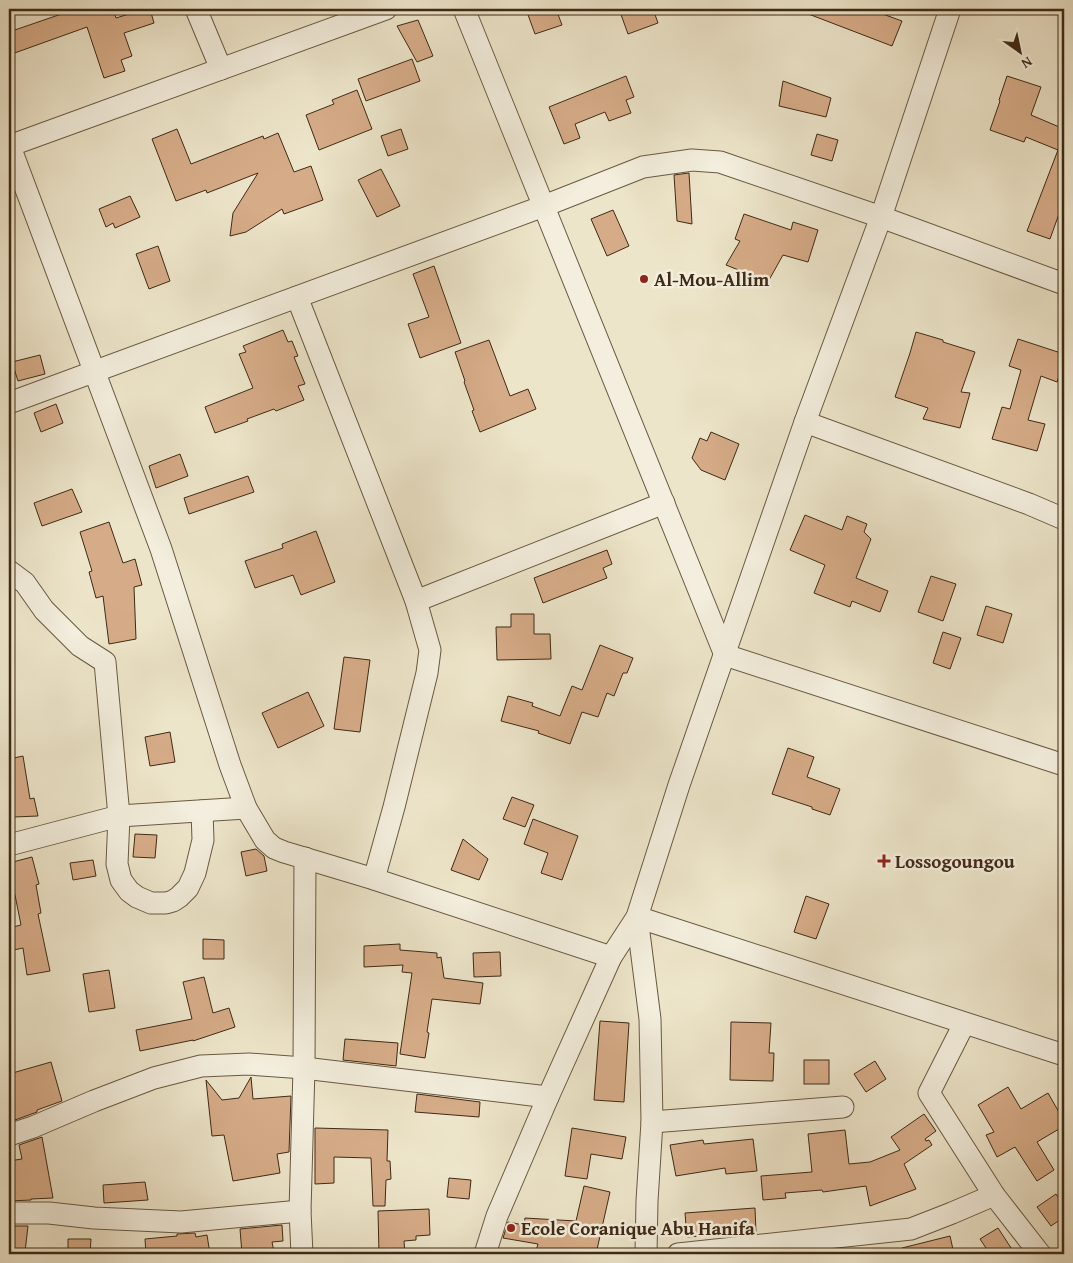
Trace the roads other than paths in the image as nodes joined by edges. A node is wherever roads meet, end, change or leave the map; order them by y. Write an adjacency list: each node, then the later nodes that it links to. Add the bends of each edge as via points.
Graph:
1 (196, 9): 5 (street)
2 (386, 9): 5 (street)
3 (464, 9): 7 (street)
4 (950, 9): 8 (street)
5 (221, 68): 6 (street)
6 (9, 145): 11 (street)
7 (544, 206): 8 (street, via 643,167 692,160 720,162); 10 (street); 14 (street)
8 (881, 217): 9 (street); 13 (street)
9 (1064, 284)
10 (297, 297): 11 (street); 17 (street)
11 (94, 371): 12 (street); 20 (street, via 161,549)
12 (9, 403)
13 (805, 422): 15 (street); 18 (street)
14 (664, 503): 17 (street); 18 (street)
15 (1064, 518)
16 (9, 571): 22 (street, via 24,583 44,610 80,646 105,662)
17 (416, 601): 25 (street, via 430,650 427,673)
18 (725, 655): 19 (street); 26 (street)
19 (1064, 765)
20 (246, 808): 21 (street); 24 (street, via 260,833 274,848)
21 (202, 811): 22 (street); 22 (street, via 203,840 188,888 173,901 151,904 129,890 121,880 117,864)
22 (119, 816): 23 (street)
23 (9, 845)
24 (305, 858): 25 (street); 30 (street)
25 (374, 879): 27 (street)
26 (637, 916): 27 (street); 28 (street); 33 (street, via 650,1019)
27 (611, 957): 31 (street)
28 (964, 1024): 29 (street); 35 (street, via 928,1093)
29 (1064, 1056)
30 (304, 1068): 31 (street); 34 (street, via 249,1064 201,1066 154,1078); 36 (street)
31 (548, 1097): 39 (street, via 497,1216)
32 (843, 1107): 33 (street)
33 (652, 1122): 40 (street)
34 (9, 1135)
35 (994, 1195): 41 (street, via 911,1230); 42 (street)
36 (300, 1211): 37 (street, via 182,1222); 38 (street)
37 (9, 1213)
38 (302, 1254)
39 (485, 1254)
40 (646, 1254)
41 (678, 1254)
42 (1040, 1254)

